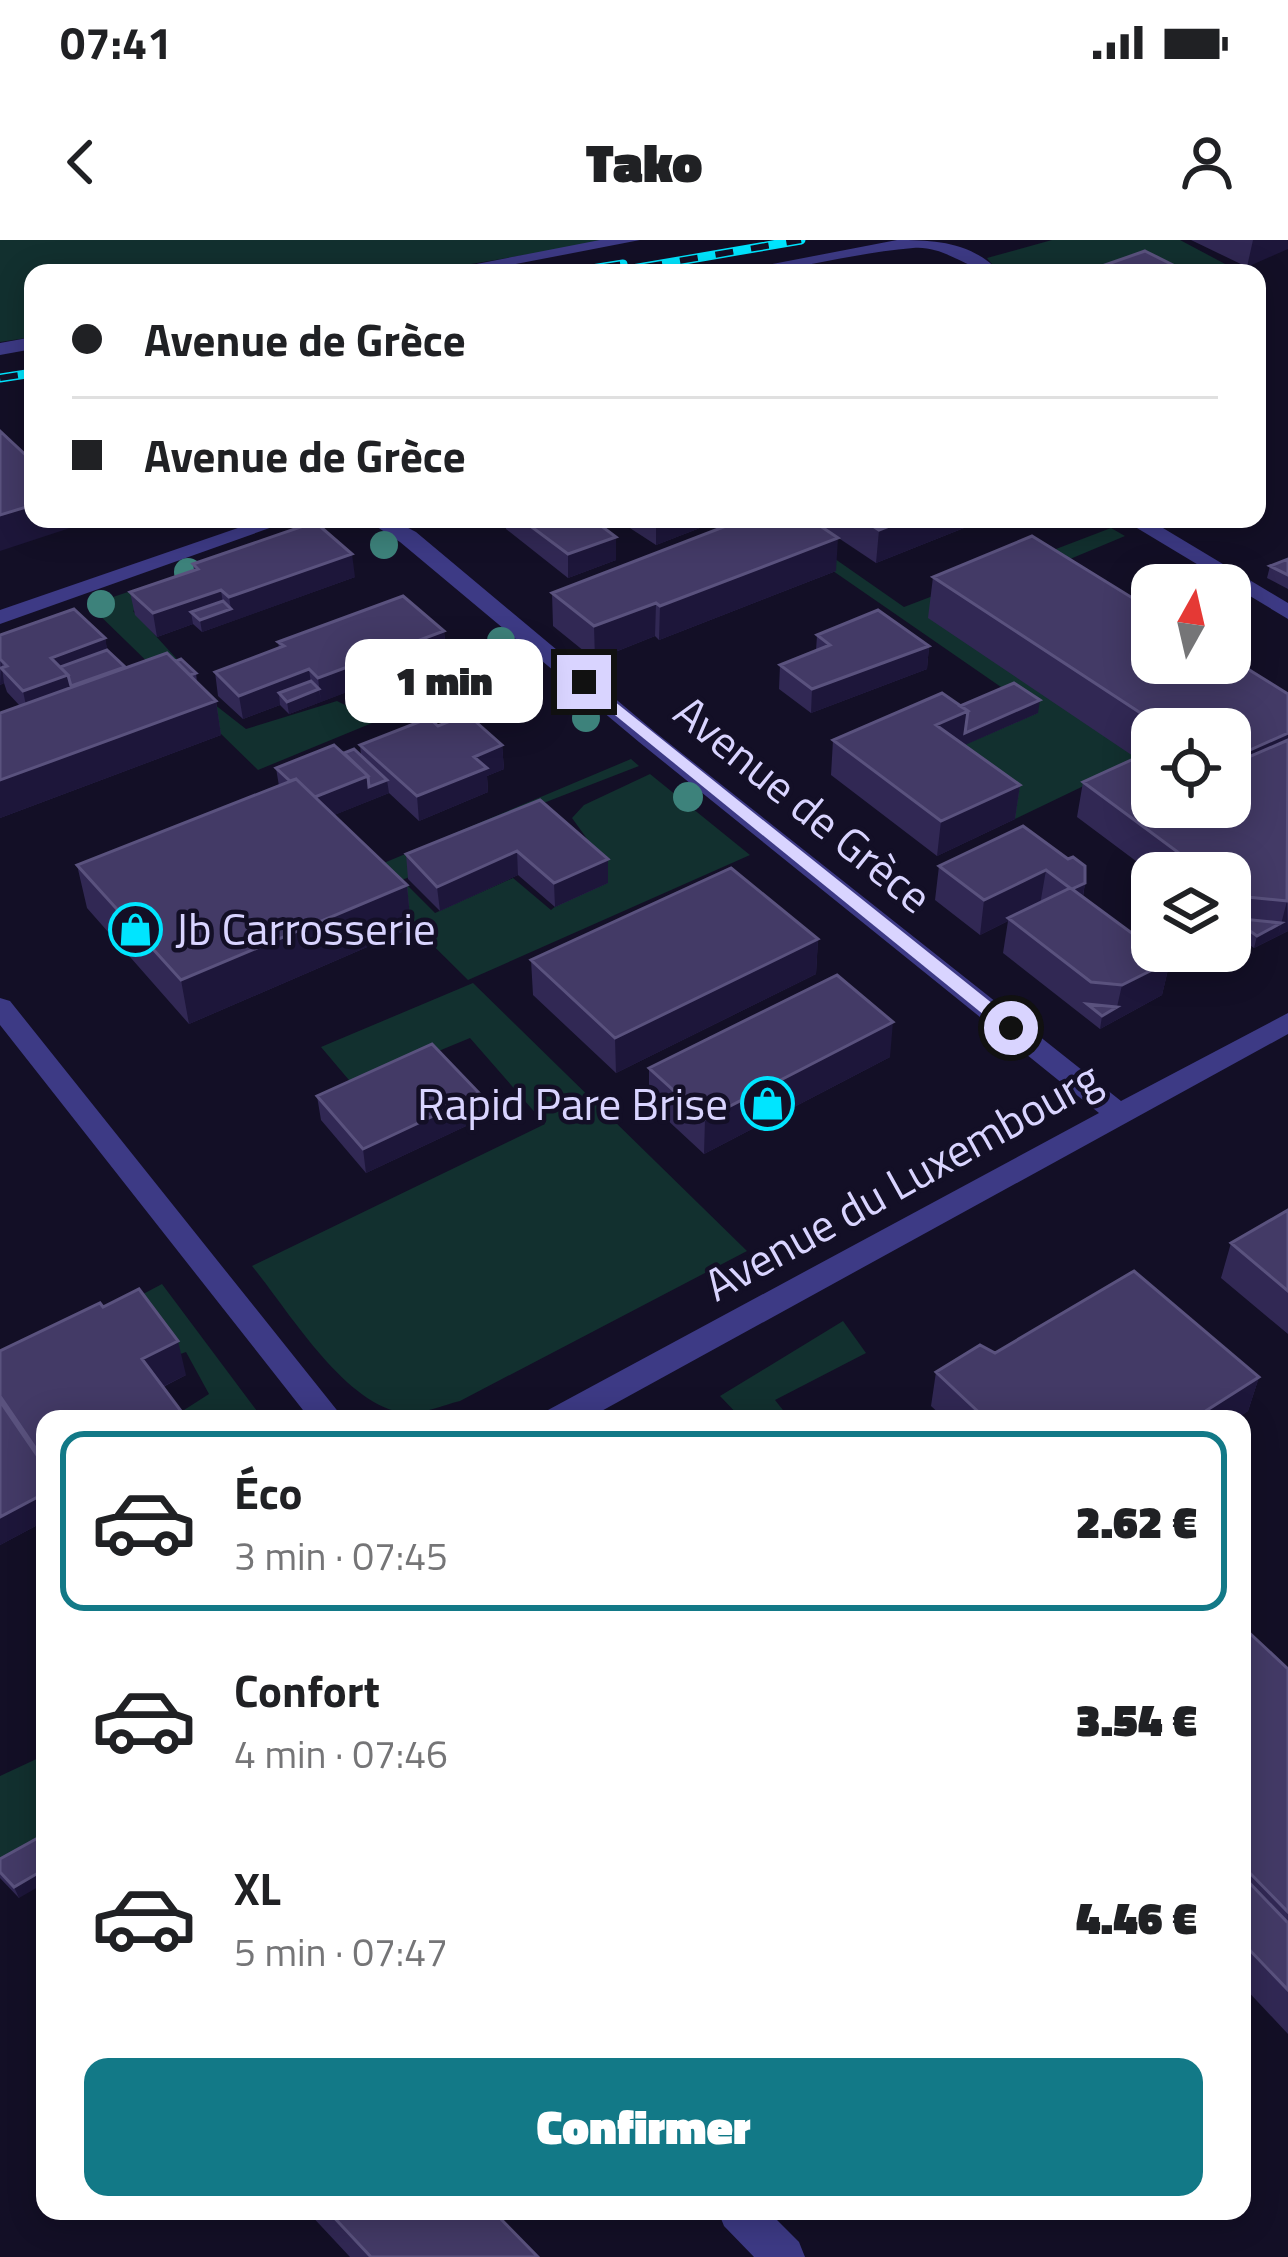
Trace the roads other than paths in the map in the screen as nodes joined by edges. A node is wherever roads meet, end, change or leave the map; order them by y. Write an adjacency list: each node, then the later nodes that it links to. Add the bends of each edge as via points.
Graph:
1 (631, 240): 2 (street)
2 (491, 264)
3 (788, 264): 4 (street, via 916,242)
4 (980, 264)
5 (258, 528): 9 (street)
6 (393, 528): 12 (street, Avenue de Grèce)
7 (1148, 528): 8 (street)
8 (1288, 612)
9 (0, 617)
10 (0, 1006): 13 (street)
11 (1288, 1022): 12 (street, Avenue du Luxembourg)
12 (1118, 1114): 14 (street, Avenue du Luxembourg)
13 (321, 1410)
14 (575, 1410)
15 (748, 2220): 16 (street)
16 (784, 2257)

